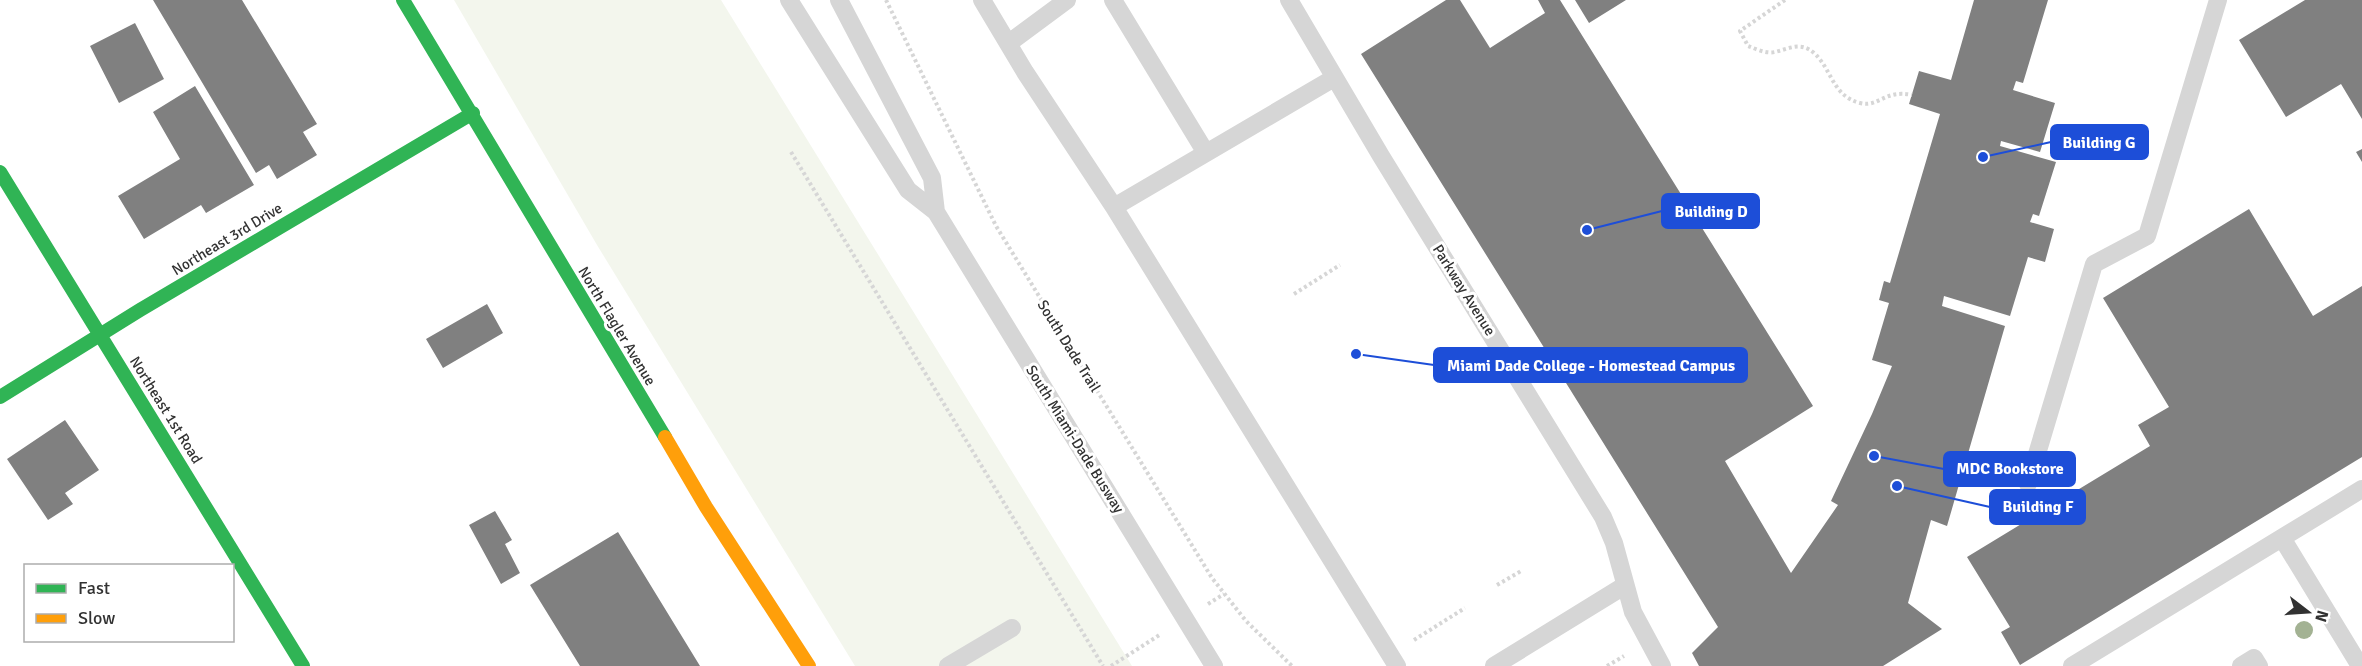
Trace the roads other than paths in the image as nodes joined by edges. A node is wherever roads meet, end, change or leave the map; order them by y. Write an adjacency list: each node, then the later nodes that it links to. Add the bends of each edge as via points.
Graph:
1 (403, 0): 11 (street, North Flagler Avenue)
2 (789, 0): 15 (lane, South Miami-Dade Busway, via 908,190)
3 (839, 0): 15 (lane, South Miami-Dade Busway, via 932,178)
4 (982, 0): 9 (lane)
5 (1068, 0): 9 (lane)
6 (1113, 0): 12 (lane)
7 (1289, 0): 10 (lane, Parkway Avenue)
8 (2218, 0): 18 (lane, via 2147,236 2094,264)
9 (1009, 43): 14 (lane)
10 (1334, 78): 12 (lane); 21 (lane, Parkway Avenue, via 1603,517)
11 (473, 113): 16 (street, Northeast 3rd Drive); 24 (street, North Flagler Avenue, via 700,498)
12 (1206, 153): 14 (lane)
13 (0, 172): 16 (street, Northeast 1st Road)
14 (1114, 207): 27 (lane)
15 (936, 212): 26 (lane, South Miami-Dade Busway)
16 (100, 335): 17 (street, Northeast 3rd Drive); 23 (street, Northeast 1st Road)
17 (0, 397)
18 (2028, 484)
19 (2360, 494): 20 (lane)
20 (2282, 538): 30 (lane); 33 (lane)
21 (1624, 586): 28 (lane); 29 (lane, Parkway Avenue, via 1640,627)
22 (1012, 628): 25 (lane)
23 (303, 666)
24 (809, 666)
25 (948, 666)
26 (1214, 666)
27 (1397, 666)
28 (1494, 666)
29 (1662, 666)
30 (2072, 666)
31 (2241, 666): 32 (lane, via 2254,658)
32 (2259, 666)
33 (2360, 666)

